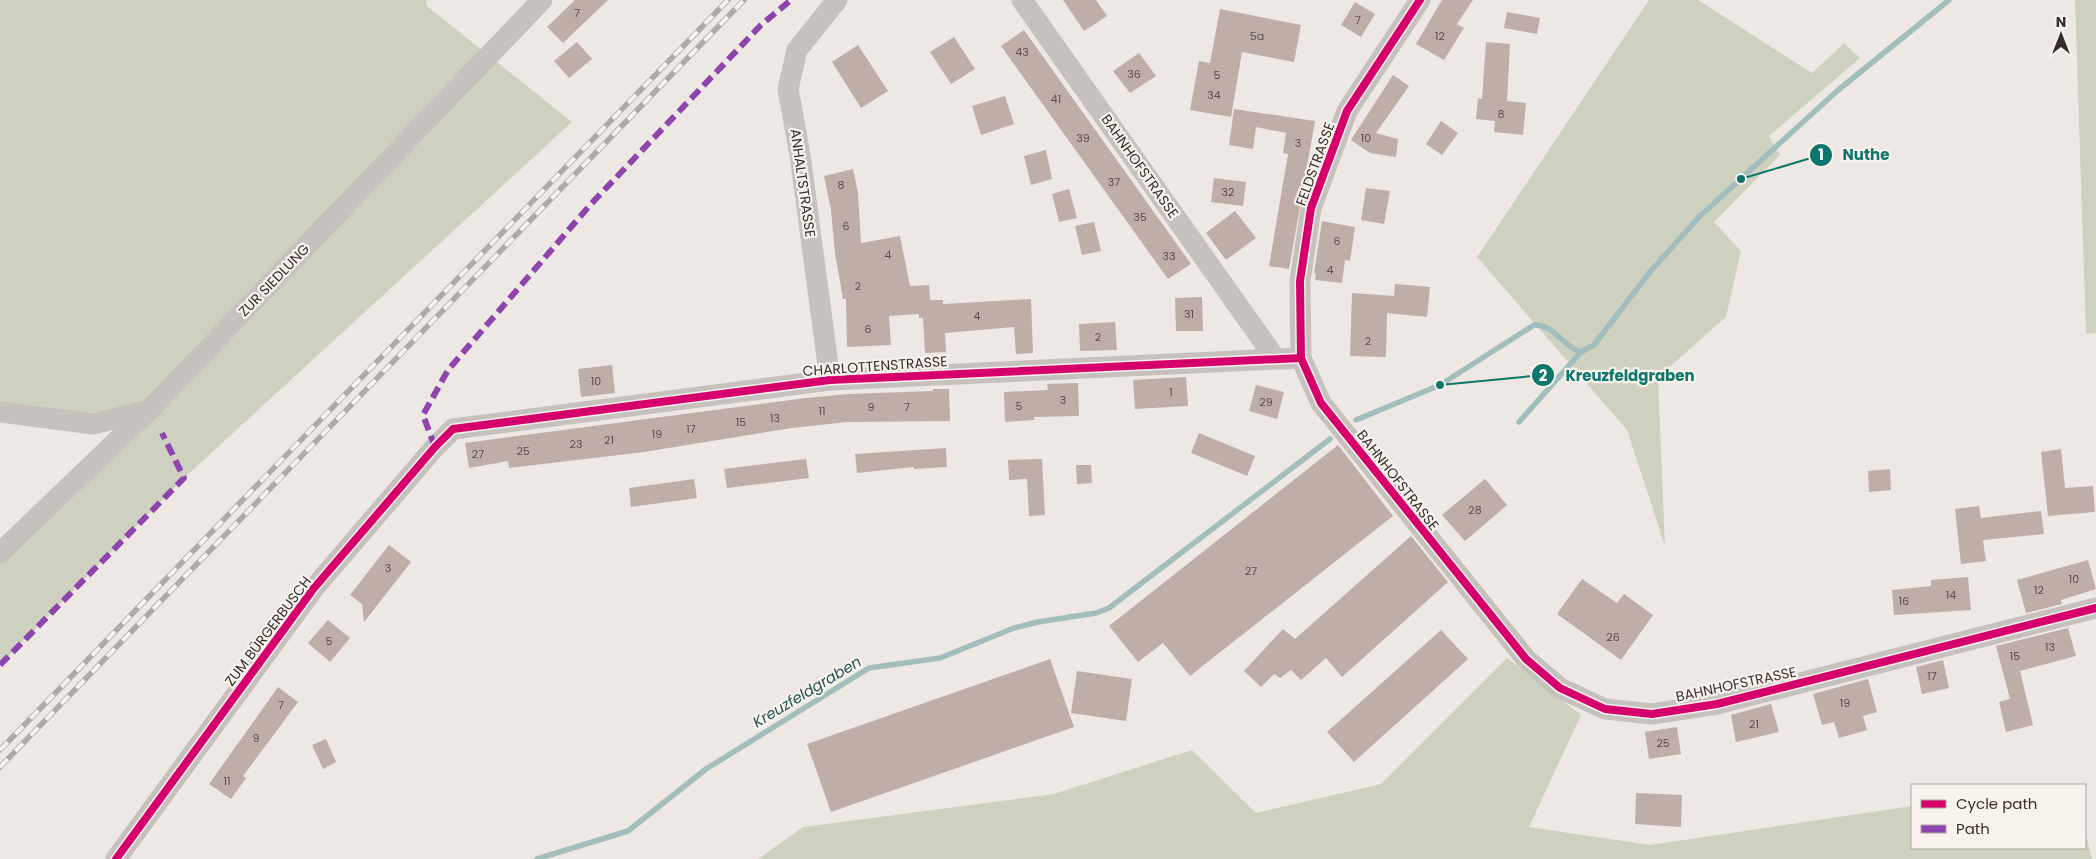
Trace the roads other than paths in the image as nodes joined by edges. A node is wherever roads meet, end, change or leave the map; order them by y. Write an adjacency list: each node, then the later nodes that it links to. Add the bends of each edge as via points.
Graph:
1 (542, 0): 8 (street, ZUR SIEDLUNG)
2 (836, 0): 7 (street, ANHALTSTRASSE, via 797,50 788,89)
3 (1022, 0): 5 (street, BAHNHOFSTRASSE)
4 (1420, 0): 6 (street, FELDSTRASSE, via 1347,111 1311,208 1300,281)
5 (1274, 358): 6 (street, CHARLOTTENSTRASSE); 7 (street, CHARLOTTENSTRASSE)
6 (1302, 358): 12 (street, BAHNHOFSTRASSE, via 1321,403 1526,659 1560,688 1604,709 1652,714 1717,704)
7 (830, 380): 10 (street, CHARLOTTENSTRASSE)
8 (148, 411): 9 (street, via 93,424); 11 (street, ZUR SIEDLUNG)
9 (0, 412)
10 (453, 429): 13 (street, ZUM BÜRGERBUSCH, via 314,588)
11 (0, 553)
12 (2096, 608)
13 (116, 859)

